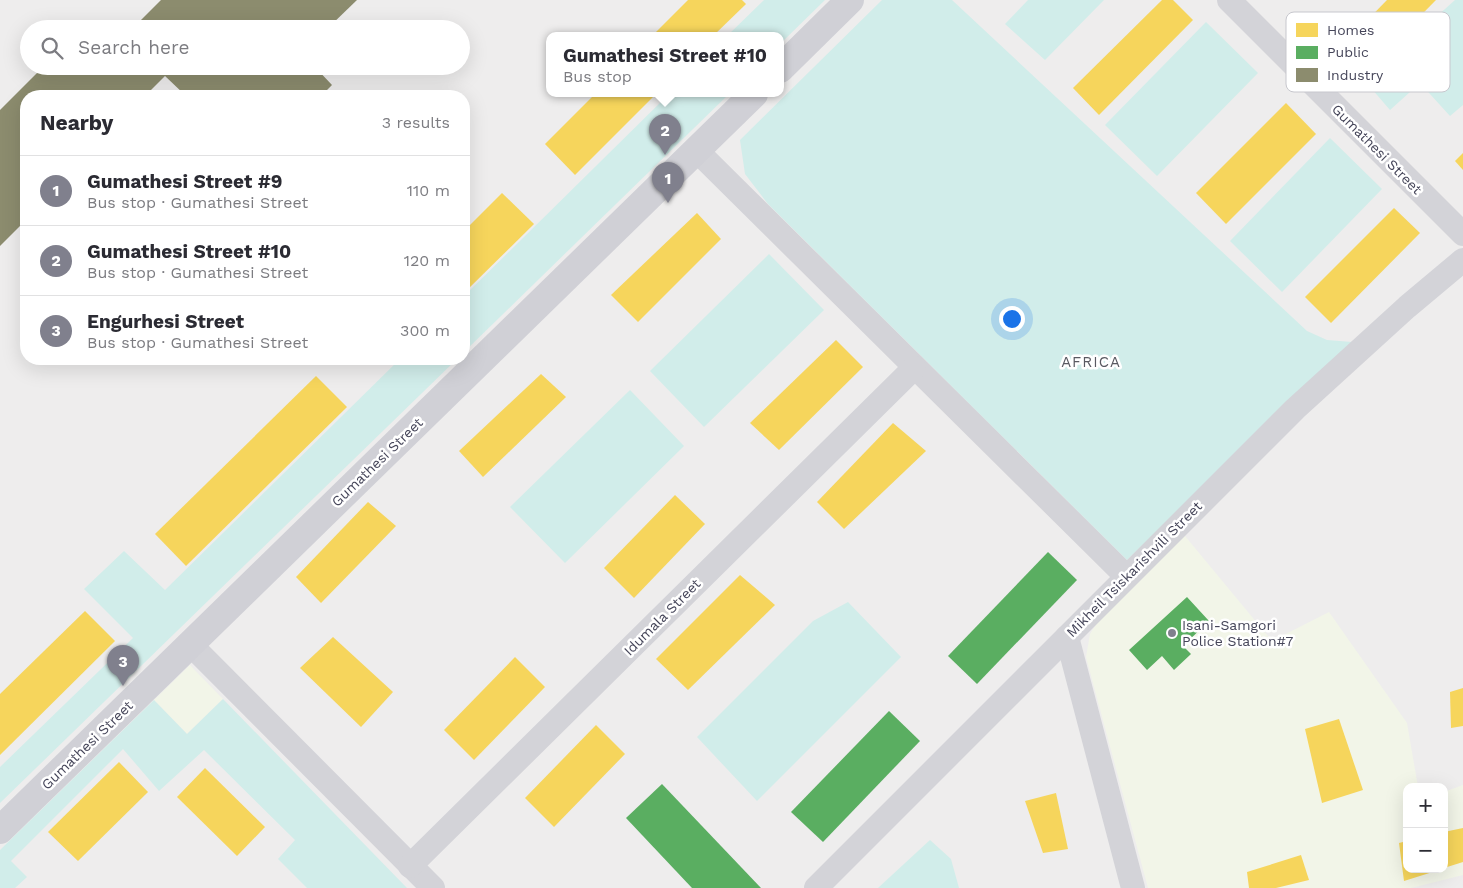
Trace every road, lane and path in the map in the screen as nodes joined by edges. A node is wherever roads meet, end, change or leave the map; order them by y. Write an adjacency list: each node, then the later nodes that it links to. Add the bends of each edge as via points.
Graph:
1 (850, 0): 4 (street)
2 (1229, 0): 3 (street, Gumathesi Street)
3 (1286, 57)
4 (784, 64)
5 (1321, 92): 8 (street, Gumathesi Street)
6 (751, 97): 7 (street, Gumathesi Street)
7 (696, 150): 10 (street); 13 (street, Gumathesi Street)
8 (1463, 234)
9 (1463, 260): 11 (street, Mikheil Tsiskarishvili Street, via 1334,372)
10 (914, 368): 11 (street); 15 (street, Idumala Street)
11 (1126, 576): 12 (street, Mikheil Tsiskarishvili Street)
12 (1067, 637): 17 (street, Mikheil Tsiskarishvili Street); 18 (street)
13 (190, 644): 14 (street, Gumathesi Street); 15 (street)
14 (0, 830)
15 (410, 866): 16 (street)
16 (433, 888)
17 (816, 888)
18 (1134, 888)

